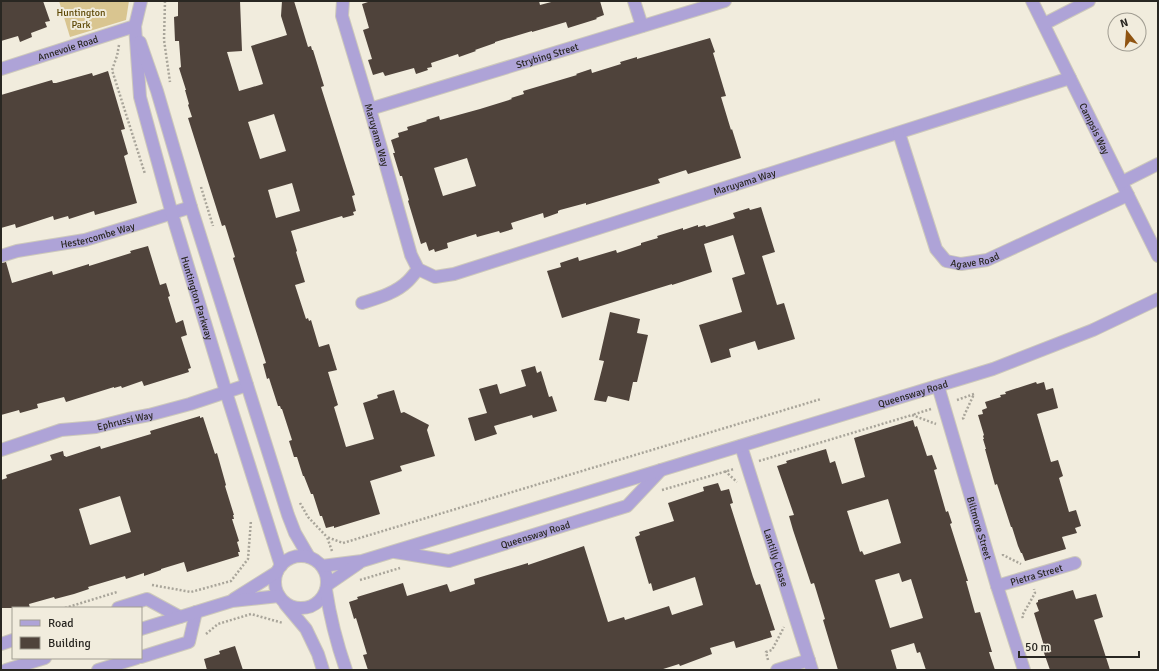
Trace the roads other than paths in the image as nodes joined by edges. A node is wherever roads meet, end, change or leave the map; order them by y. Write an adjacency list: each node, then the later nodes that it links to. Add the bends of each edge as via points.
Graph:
1 (140, 1): 8 (street, Huntington Parkway)
2 (343, 1): 12 (street, Maruyama Way, via 342,16)
3 (634, 1): 9 (street)
4 (725, 1): 9 (street, Strybing Street)
5 (1032, 1): 7 (street, Campsis Way)
6 (1089, 1): 7 (street)
7 (1044, 24): 11 (street, Campsis Way)
8 (135, 26): 10 (street, Annevoie Road); 17 (street, Huntington Parkway); 18 (street, Huntington Parkway, via 140,97)
9 (642, 26): 12 (street, Strybing Street)
10 (1, 69)
11 (1070, 78): 13 (street, Maruyama Way); 15 (street, Campsis Way)
12 (370, 109): 21 (street, Maruyama Way, via 411,255)
13 (899, 133): 16 (street, Agave Road, via 936,249 946,261 961,264 987,260); 21 (street, Maruyama Way, via 454,274 434,277)
14 (1158, 164): 15 (street)
15 (1122, 182): 16 (street, Campsis Way)
16 (1128, 195): 20 (street, Campsis Way)
17 (191, 207): 18 (street, Hestercombe Way); 24 (street, Huntington Parkway)
18 (172, 214): 19 (street, Hestercombe Way, via 85,240); 26 (street, Huntington Parkway)
19 (1, 256)
20 (1158, 256)
21 (418, 269): 23 (street, via 396,290)
22 (1158, 299): 25 (street, Queensway Road, via 1093,330 993,369)
23 (362, 303)
24 (247, 385): 26 (street, Ephrussi Way); 31 (street, Huntington Parkway, via 288,515)
25 (938, 386): 27 (street, Queensway Road); 36 (street, Biltmore Street)
26 (226, 392): 28 (street, Ephrussi Way, via 150,415 96,427 62,430); 35 (street, Huntington Parkway)
27 (741, 446): 29 (street, Queensway Road); 49 (street, Lantilly Chase)
28 (1, 450)
29 (661, 470): 30 (street, Queensway Road); 30 (street, Queensway Road, via 627,506 449,561)
30 (394, 552): 32 (street, Queensway Road)
31 (309, 557): 34 (street); 35 (street, via 294,557)
32 (362, 561): 34 (street, Queensway Road); 37 (street, Queensway Road)
33 (1075, 563): 36 (street, Pietra Street)
34 (322, 566): 37 (street)
35 (279, 569): 38 (street, via 275,584); 39 (street)
36 (997, 586): 55 (street, Biltmore Street)
37 (327, 587): 38 (street, via 322,597 309,607 292,607); 54 (street, via 329,607)
38 (281, 599): 39 (street); 53 (street, via 306,629)
39 (232, 601): 41 (street)
40 (121, 607): 42 (street, via 147,599)
41 (196, 612): 42 (street); 46 (street, via 189,642)
42 (180, 617): 43 (street)
43 (142, 629)
44 (12, 640): 45 (street)
45 (1, 644)
46 (142, 657)
47 (42, 659): 51 (street)
48 (134, 659): 52 (street)
49 (811, 665): 50 (street)
50 (773, 667)
51 (6, 670)
52 (98, 670)
53 (323, 670)
54 (346, 670)
55 (1024, 670)

